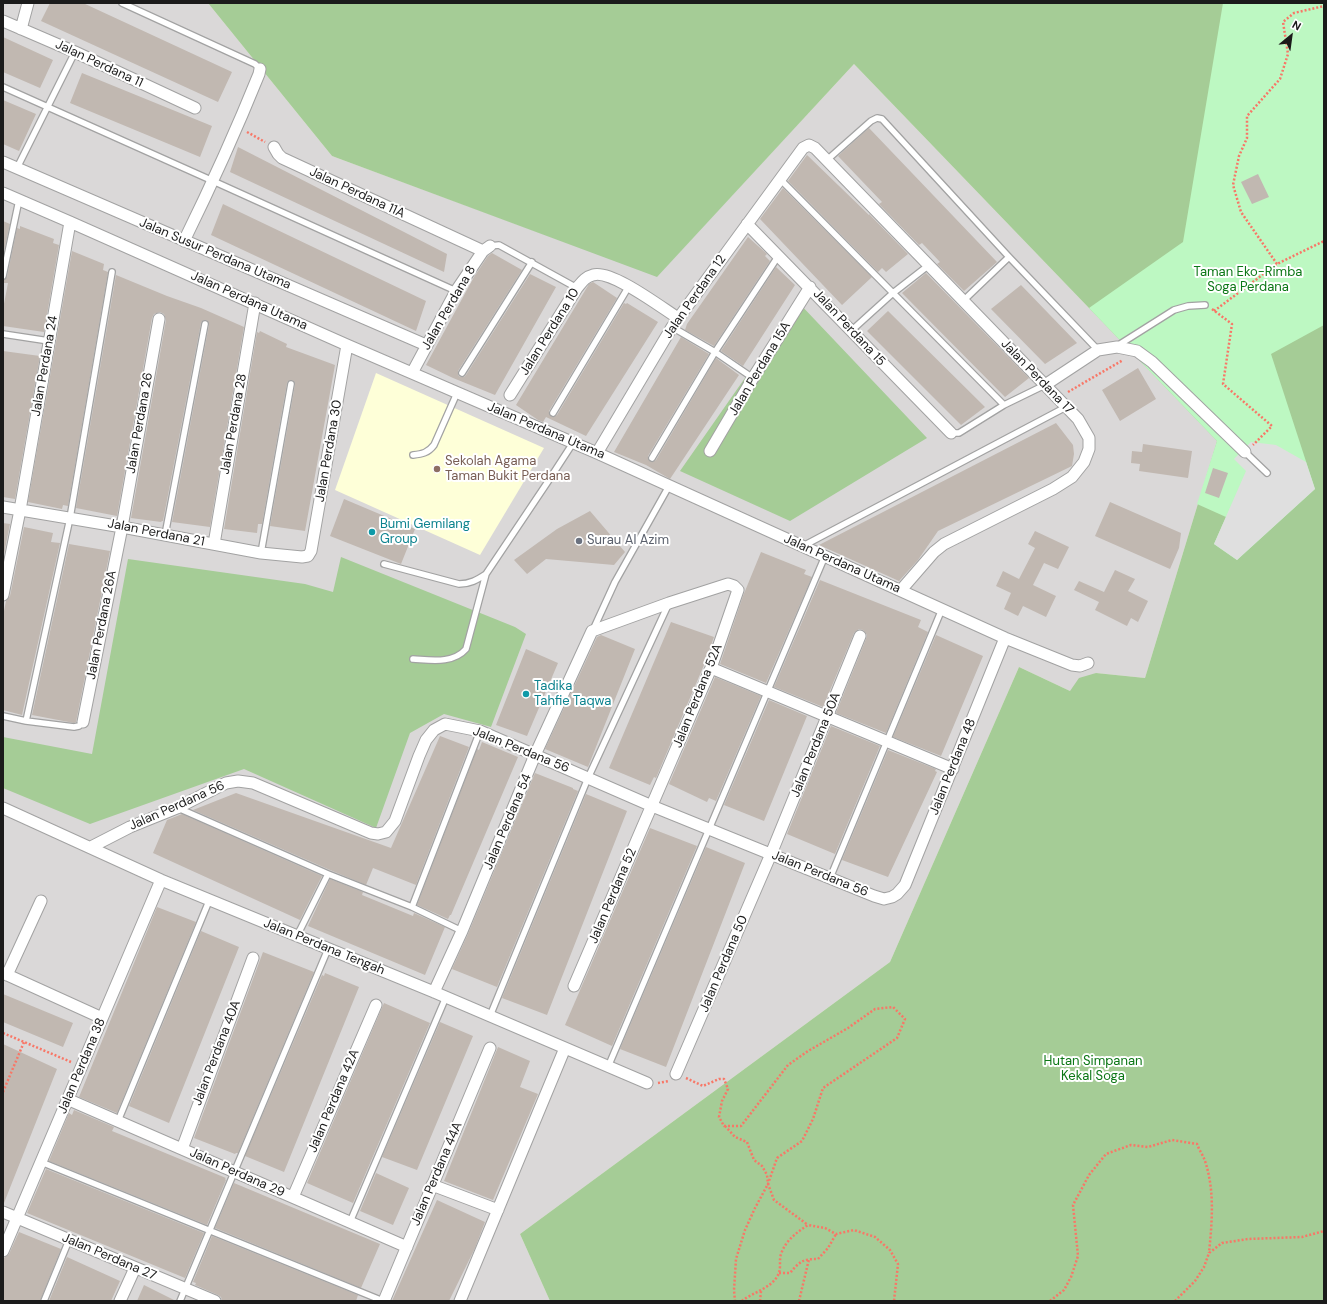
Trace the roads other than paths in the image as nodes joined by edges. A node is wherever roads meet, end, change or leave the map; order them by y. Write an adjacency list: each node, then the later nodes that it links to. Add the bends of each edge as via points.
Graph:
1 (28, 3): 4 (street)
2 (122, 3): 6 (lane, via 255,64)
3 (3, 21): 4 (street, Jalan Perdana 11)
4 (21, 29): 5 (street, Jalan Perdana 11)
5 (75, 52): 8 (lane); 9 (street, Jalan Perdana 11)
6 (260, 69): 16 (street, via 238,127)
7 (3, 87): 8 (lane)
8 (47, 107): 14 (lane); 16 (lane)
9 (195, 108)
10 (274, 147): 22 (street, Jalan Perdana 11A, via 282,158)
11 (803, 148): 12 (street, Jalan Perdana 17, via 809,145 815,148); 15 (street, Jalan Perdana 12)
12 (826, 160): 24 (lane, via 871,121 882,119); 26 (street, Jalan Perdana 17)
13 (3, 162): 14 (street, Jalan Susur Perdana Utama)
14 (17, 169): 21 (street, Jalan Susur Perdana Utama)
15 (780, 179): 20 (street, Jalan Perdana 12); 33 (lane)
16 (213, 181): 21 (street); 32 (lane)
17 (3, 193): 18 (street, Jalan Perdana Utama)
18 (19, 200): 19 (street, Jalan Perdana Utama); 28 (lane)
19 (70, 222): 35 (street, Jalan Perdana Utama); 42 (street, Jalan Perdana 24)
20 (747, 224): 23 (street, Jalan Perdana 15); 38 (street, Jalan Perdana 12)
21 (184, 241): 43 (street, Jalan Susur Perdana Utama)
22 (486, 248): 25 (lane, via 499,245); 32 (street, Jalan Perdana 8)
23 (779, 255): 30 (street, Jalan Perdana 15); 47 (lane)
24 (1009, 257): 34 (lane); 46 (lane)
25 (532, 262): 31 (lane); 49 (lane)
26 (929, 265): 33 (lane); 34 (street, Jalan Perdana 17)
27 (112, 272): 69 (lane)
28 (3, 276)
29 (629, 286): 31 (street, Jalan Perdana 10, via 609,276 595,274 584,279); 38 (street, Jalan Perdana 10); 57 (lane)
30 (810, 287): 40 (street, Jalan Perdana 15); 50 (street, Jalan Perdana 15A)
31 (577, 288): 54 (street, Jalan Perdana 10)
32 (456, 292): 43 (street, Jalan Perdana 8)
33 (893, 294): 40 (lane); 55 (lane)
34 (963, 301): 52 (street, Jalan Perdana 17)
35 (255, 303): 44 (street, Jalan Perdana Utama); 72 (street, Jalan Perdana 28)
36 (1205, 304): 45 (lane, via 1174,310)
37 (159, 319): 70 (street, Jalan Perdana 26)
38 (675, 323): 47 (lane); 62 (street, Jalan Perdana 12)
39 (205, 324): 71 (lane)
40 (851, 331): 58 (street, Jalan Perdana 15)
41 (3, 334): 42 (lane)
42 (49, 341): 68 (street, Jalan Perdana 24)
43 (426, 345): 48 (street, Jalan Perdana 8)
44 (347, 346): 48 (street, Jalan Perdana Utama); 75 (street, Jalan Perdana 30, via 312,551)
45 (1117, 347): 46 (street); 61 (street, via 1137,351 1152,362)
46 (1098, 350): 52 (street)
47 (715, 352): 50 (lane); 64 (lane)
48 (412, 373): 53 (street, Jalan Perdana Utama)
49 (462, 373)
50 (753, 378): 60 (street, Jalan Perdana 15A)
51 (291, 384): 74 (lane)
52 (1045, 385): 55 (lane); 56 (street, Jalan Perdana 17)
53 (457, 393): 59 (street, Jalan Perdana Utama); 63 (lane, via 434,446 430,451)
54 (510, 395)
55 (1004, 405): 58 (lane, via 959,433)
56 (1066, 407): 73 (lane); 79 (street, Jalan Perdana 17, via 1078,419 1089,438 1089,449 1084,462 1072,477 944,544)
57 (552, 413)
58 (951, 433)
59 (572, 443): 62 (street, Jalan Perdana Utama); 78 (lane)
60 (710, 451)
61 (1245, 452): 65 (lane)
62 (597, 453): 66 (street, Jalan Perdana Utama)
63 (413, 455)
64 (652, 458)
65 (1267, 473)
66 (670, 486): 73 (street, Jalan Perdana Utama); 83 (lane, via 615,582)
67 (3, 507): 68 (street, Jalan Perdana 21)
68 (20, 510): 69 (street, Jalan Perdana 21); 80 (street, Jalan Perdana 24)
69 (70, 518): 70 (street, Jalan Perdana 21); 92 (lane)
70 (122, 527): 71 (street, Jalan Perdana 21); 93 (street, Jalan Perdana 26A)
71 (165, 534): 72 (street, Jalan Perdana 21)
72 (214, 544): 74 (street, Jalan Perdana 21)
73 (802, 546): 76 (street, Jalan Perdana Utama)
74 (261, 553): 75 (street, Jalan Perdana 21)
75 (308, 556)
76 (825, 556): 79 (street, Jalan Perdana Utama); 89 (lane)
77 (384, 564): 78 (lane, via 459,584 468,584)
78 (486, 574): 86 (lane, via 466,649 453,658)
79 (901, 590): 82 (street, Jalan Perdana Utama)
80 (3, 595)
81 (669, 603): 83 (street); 88 (street, Jalan Perdana 52A, via 728,584 738,590); 98 (lane)
82 (942, 609): 85 (street, Jalan Perdana Utama); 95 (lane)
83 (592, 631): 96 (street, Jalan Perdana 54)
84 (860, 636): 91 (street, Jalan Perdana 50A)
85 (1005, 638): 87 (street, Jalan Perdana Utama, via 1072,666); 97 (street, Jalan Perdana 48)
86 (413, 659)
87 (1088, 662)
88 (711, 668): 89 (street); 99 (street, Jalan Perdana 52A)
89 (767, 691): 91 (street); 102 (lane)
90 (3, 716): 92 (lane)
91 (828, 717): 95 (street); 104 (street, Jalan Perdana 50A)
92 (26, 721): 93 (lane, via 74,727)
93 (83, 722)
94 (480, 731): 96 (street, Jalan Perdana 56); 101 (street, Jalan Perdana 56, via 445,724 434,730 419,756 395,821 386,832 370,833 253,783 238,781 226,783); 111 (lane)
95 (888, 741): 97 (street); 106 (lane)
96 (535, 755): 98 (street, Jalan Perdana 56); 112 (street, Jalan Perdana 54)
97 (953, 770): 108 (street, Jalan Perdana 48, via 905,885)
98 (588, 778): 99 (street, Jalan Perdana 56); 121 (lane)
99 (652, 806): 102 (street, Jalan Perdana 56); 117 (street, Jalan Perdana 52)
100 (3, 808): 103 (street, Jalan Perdana Tengah)
101 (177, 808): 103 (street, Jalan Perdana 56, via 130,827); 105 (lane)
102 (708, 830): 104 (street, Jalan Perdana 56); 125 (lane)
103 (91, 847): 107 (street, Jalan Perdana Tengah)
104 (771, 854): 106 (street, Jalan Perdana 56); 126 (street, Jalan Perdana 50)
105 (328, 874): 111 (lane); 113 (lane)
106 (830, 878): 108 (street, Jalan Perdana 56, via 884,899)
107 (161, 880): 110 (street, Jalan Perdana Tengah); 122 (street, Jalan Perdana 38)
108 (897, 894)
109 (41, 901): 116 (street)
110 (209, 901): 113 (street, Jalan Perdana Tengah); 129 (lane)
111 (412, 907): 112 (lane)
112 (462, 931): 118 (street, Jalan Perdana 54)
113 (297, 936): 114 (street, Jalan Perdana Tengah)
114 (328, 949): 118 (street, Jalan Perdana Tengah); 132 (lane)
115 (253, 958): 130 (street, Jalan Perdana 40A)
116 (5, 974): 122 (street)
117 (574, 986)
118 (434, 992): 119 (street, Jalan Perdana Tengah)
119 (446, 997): 121 (street, Jalan Perdana Tengah); 138 (lane)
120 (376, 1005): 134 (street, Jalan Perdana 42A)
121 (490, 1016): 124 (street, Jalan Perdana Tengah)
122 (102, 1018): 128 (street, Jalan Perdana 38)
123 (490, 1048): 133 (street, Jalan Perdana 44A)
124 (565, 1048): 125 (street, Jalan Perdana Tengah); 135 (street)
125 (608, 1067): 127 (street, Jalan Perdana Tengah)
126 (676, 1074)
127 (647, 1083)
128 (67, 1099): 129 (street, Jalan Perdana 29); 131 (street, Jalan Perdana 38)
129 (118, 1121): 130 (street, Jalan Perdana 29)
130 (182, 1148): 132 (street, Jalan Perdana 29)
131 (41, 1162): 137 (street, Jalan Perdana 38); 139 (lane)
132 (234, 1172): 134 (street, Jalan Perdana 29); 139 (lane)
133 (432, 1185): 135 (street); 141 (street, Jalan Perdana 44A)
134 (293, 1197): 138 (street, Jalan Perdana 29)
135 (498, 1210): 150 (street)
136 (3, 1212): 137 (street, Jalan Perdana 27)
137 (17, 1218): 140 (street, Jalan Perdana 27); 142 (street, Jalan Perdana 38)
138 (350, 1222): 141 (street, Jalan Perdana 29)
139 (210, 1230): 144 (lane); 149 (lane)
140 (69, 1240): 143 (street, Jalan Perdana 27); 145 (lane)
141 (407, 1247): 149 (street, Jalan Perdana 44A)
142 (3, 1251)
143 (135, 1268): 144 (street, Jalan Perdana 27); 146 (street)
144 (185, 1288): 147 (lane); 148 (street, Jalan Perdana 27)
145 (44, 1301)
146 (120, 1301)
147 (180, 1301)
148 (216, 1301)
149 (384, 1301)
150 (460, 1301)

